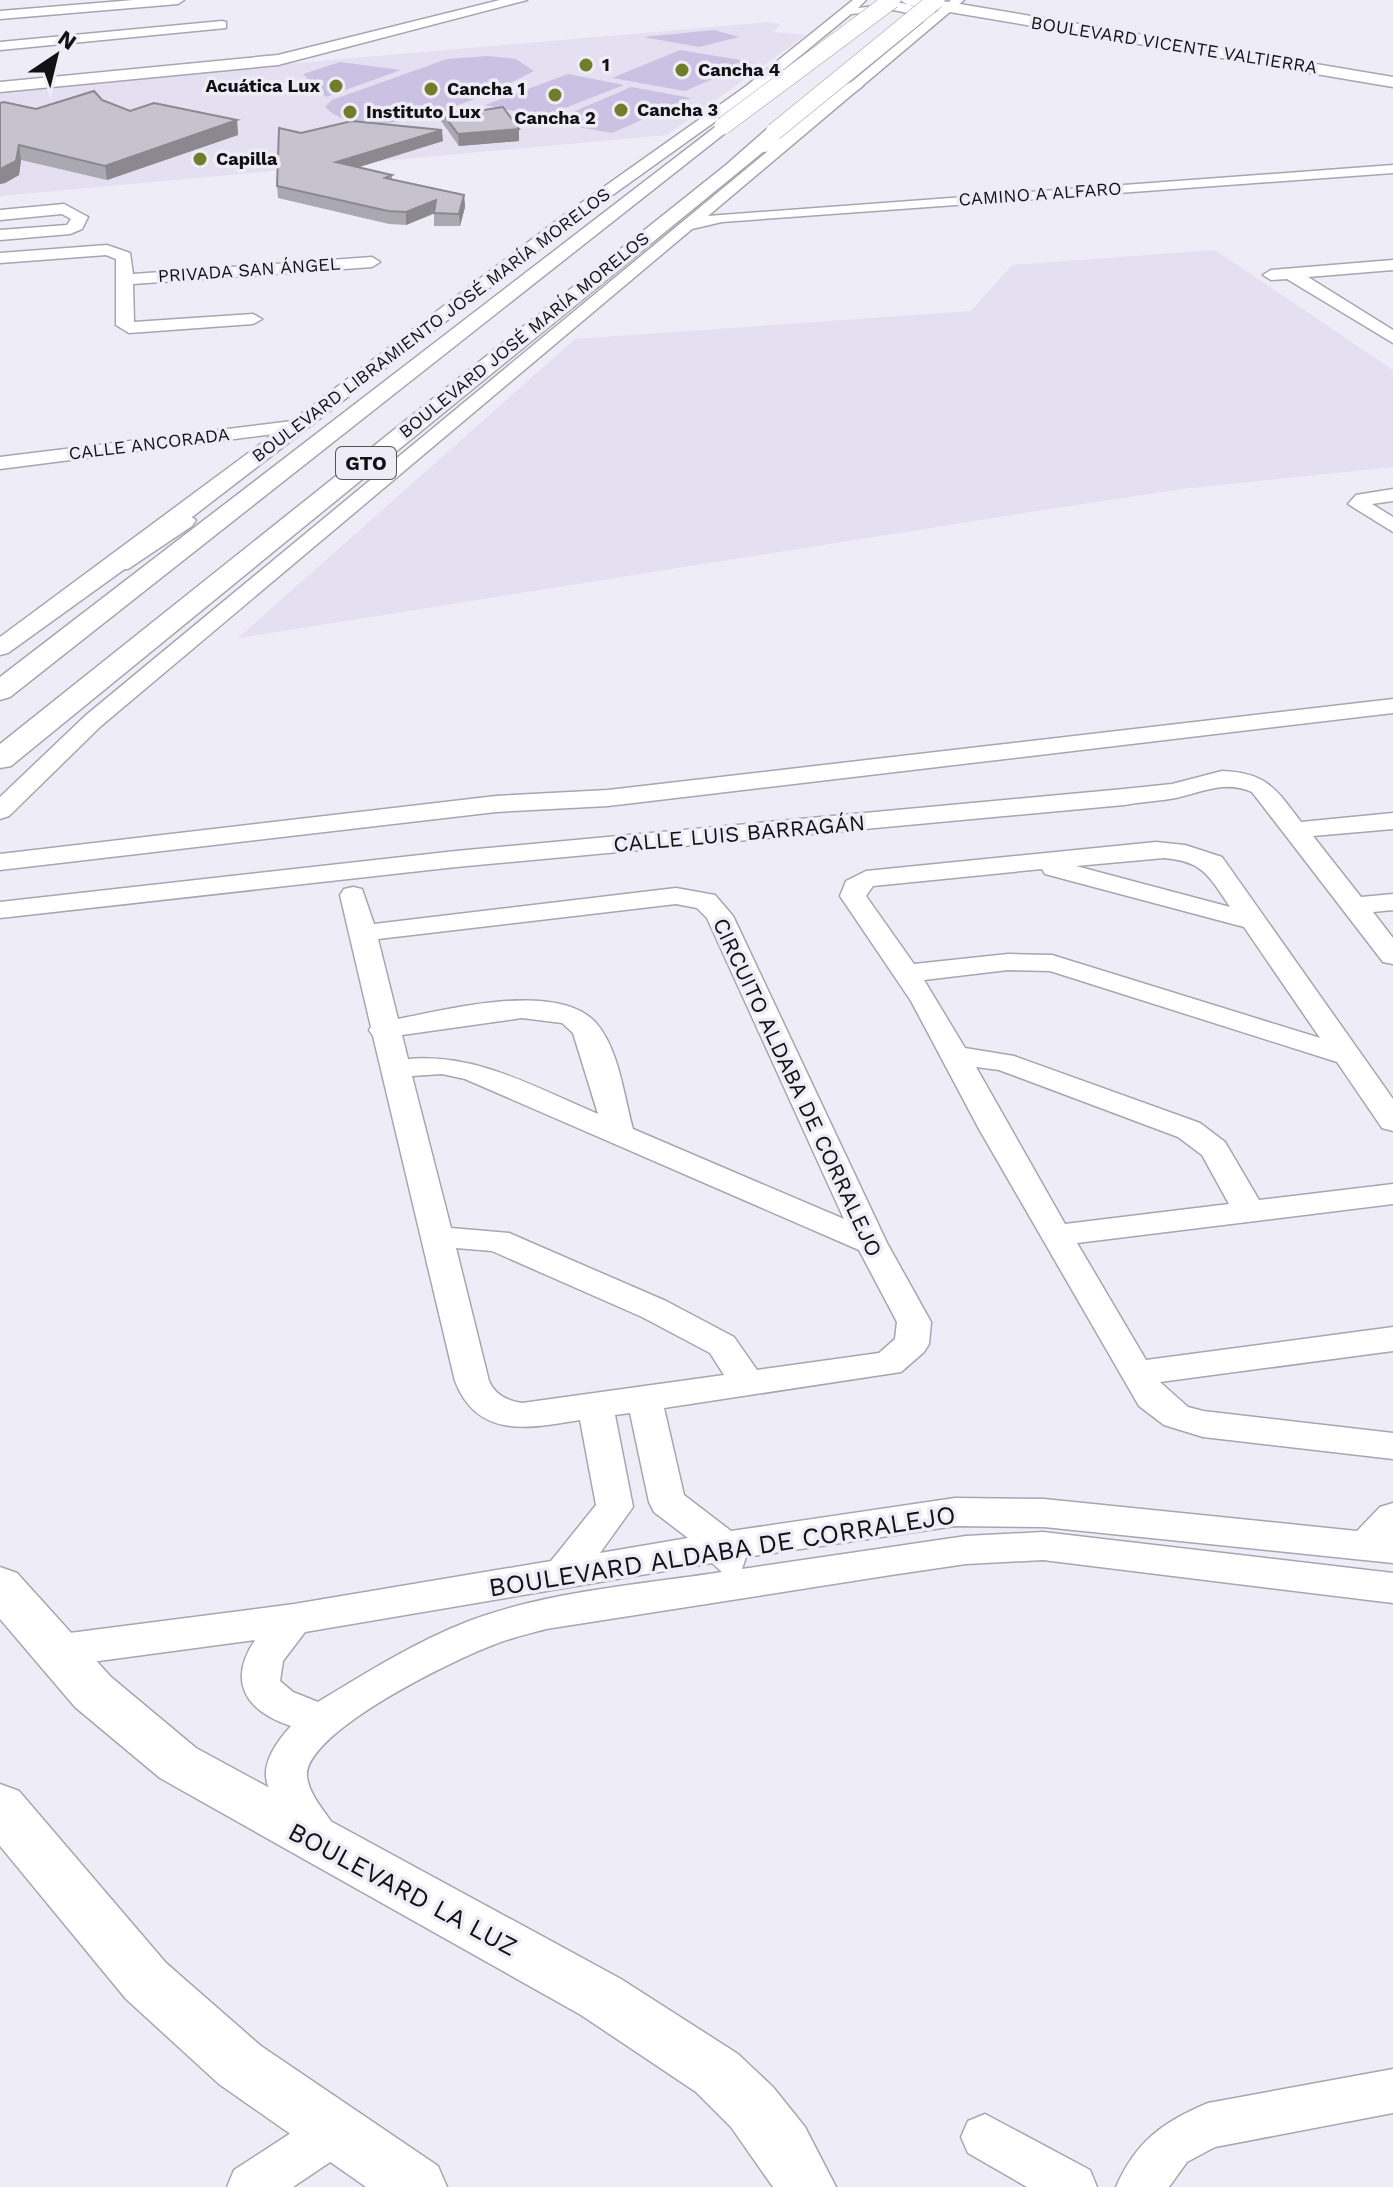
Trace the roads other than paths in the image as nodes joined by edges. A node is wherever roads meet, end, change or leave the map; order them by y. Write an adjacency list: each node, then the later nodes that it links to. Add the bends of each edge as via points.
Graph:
1 (178, 0): 10 (street)
2 (486, 0): 21 (main road, via 273,54)
3 (519, 0): 21 (main road, via 287,59)
4 (860, 0): 12 (street, BOULEVARD LIBRAMIENTO JOSÉ MARÍA MORELOS)
5 (892, 0): 22 (main road, BOULEVARD JOSÉ MARÍA MORELOS / GTO, bridge)
6 (908, 0): 9 (main road, BOULEVARD VICENTE VALTIERRA)
7 (966, 0): 11 (main road, BOULEVARD VICENTE VALTIERRA)
8 (996, 0): 11 (main road)
9 (948, 2): 11 (main road, BOULEVARD VICENTE VALTIERRA); 14 (street); 24 (main road, BOULEVARD JOSÉ MARÍA MORELOS / GTO, bridge, via 774,132)
10 (0, 15)
11 (1028, 16): 14 (main road, via 968,17); 15 (main road, BOULEVARD VICENTE VALTIERRA)
12 (841, 19): 14 (street, via 888,7 925,12); 22 (street, BOULEVARD LIBRAMIENTO JOSÉ MARÍA MORELOS)
13 (222, 25): 16 (street)
14 (926, 25): 24 (street)
15 (1164, 39): 17 (main road, BOULEVARD VICENTE VALTIERRA); 18 (main road, BOULEVARD VICENTE VALTIERRA)
16 (0, 46)
17 (1253, 48): 18 (main road, via 1227,50); 19 (main road, BOULEVARD VICENTE VALTIERRA)
18 (1234, 56): 20 (main road, BOULEVARD VICENTE VALTIERRA)
19 (1393, 70)
20 (1393, 82)
21 (0, 84)
22 (719, 121): 39 (main road, BOULEVARD JOSÉ MARÍA MORELOS / GTO, via 681,159); 40 (street, BOULEVARD LIBRAMIENTO JOSÉ MARÍA MORELOS, via 566,221)
23 (1393, 166): 25 (street, CAMINO A ALFARO)
24 (731, 181): 25 (street, CAMINO A ALFARO, via 743,202 776,207); 27 (street); 41 (main road, BOULEVARD JOSÉ MARÍA MORELOS / GTO)
25 (1090, 188): 27 (street, CAMINO A ALFARO, via 721,217)
26 (0, 215): 28 (street, via 64,209 80,217 70,229)
27 (688, 227): 46 (street)
28 (0, 235)
29 (116, 253): 30 (street); 32 (street); 36 (street)
30 (0, 258)
31 (372, 262): 36 (street, PRIVADA SAN ÁNGEL)
32 (0, 264)
33 (1391, 266): 34 (street)
34 (1290, 273): 35 (street); 38 (street)
35 (1271, 275)
36 (127, 279): 37 (street, via 129,328)
37 (253, 319)
38 (1393, 338)
39 (365, 406): 45 (main road, via 325,426); 48 (main road, BOULEVARD JOSÉ MARÍA MORELOS / GTO)
40 (297, 426): 42 (street, CALLE ANCORADA); 45 (street, BOULEVARD LIBRAMIENTO JOSÉ MARÍA MORELOS)
41 (380, 452): 46 (main road); 50 (main road, BOULEVARD JOSÉ MARÍA MORELOS / GTO)
42 (0, 463)
43 (1393, 495): 44 (street, via 1358,504)
44 (1393, 526)
45 (118, 563): 47 (street, BOULEVARD LIBRAMIENTO JOSÉ MARÍA MORELOS)
46 (270, 573): 51 (street, via 93,721)
47 (0, 648)
48 (0, 691)
49 (1393, 706): 54 (street, via 608,798 496,804)
50 (0, 759)
51 (0, 811)
52 (1393, 821): 53 (street)
53 (1293, 830): 58 (street, CALLE LUIS BARRAGÁN); 59 (street, CALLE LUIS BARRAGÁN, via 1261,787 1222,778 1124,797 456,859)
54 (0, 862)
55 (1037, 863): 60 (street); 60 (street, via 1156,850 1188,852 1213,863); 63 (street, via 866,879 855,887 853,896)
56 (353, 895): 61 (street, CIRCUITO ALDABA DE CORRALEJO)
57 (1393, 902): 58 (street)
58 (1356, 906): 62 (street, CALLE LUIS BARRAGÁN)
59 (0, 910)
60 (1253, 921): 66 (street)
61 (363, 933): 64 (street, CIRCUITO ALDABA DE CORRALEJO); 74 (street, CIRCUITO ALDABA DE CORRALEJO, via 676,896 706,901 719,916)
62 (1393, 956)
63 (908, 973): 65 (street); 66 (street, via 1008,962 1052,963)
64 (383, 1030): 67 (street, CIRCUITO ALDABA DE CORRALEJO); 69 (street, via 526,1009 561,1012 585,1027)
65 (956, 1056): 71 (street, via 1004,1062 1189,1130 1214,1149); 72 (street)
66 (1348, 1056): 68 (street)
67 (393, 1069): 69 (street, via 463,1069); 73 (street, CIRCUITO ALDABA DE CORRALEJO)
68 (1393, 1121)
69 (619, 1135): 74 (street)
70 (1393, 1194): 71 (street)
71 (1249, 1211): 72 (street)
72 (1059, 1235): 76 (street)
73 (437, 1240): 77 (street, via 498,1241 654,1309 722,1345); 79 (street, CIRCUITO ALDABA DE CORRALEJO, via 476,1395 490,1407 522,1416)
74 (871, 1243): 77 (street, CIRCUITO ALDABA DE CORRALEJO, via 914,1322 912,1344 889,1363)
75 (1393, 1339): 76 (street)
76 (1137, 1373): 80 (street, via 1160,1407 1203,1424)
77 (747, 1382): 78 (street, CIRCUITO ALDABA DE CORRALEJO)
78 (644, 1398): 79 (street, CIRCUITO ALDABA DE CORRALEJO); 81 (street)
79 (595, 1405): 82 (street)
80 (1392, 1449)
81 (667, 1502): 82 (street); 85 (street)
82 (615, 1507): 86 (street)
83 (1393, 1517): 84 (street)
84 (1380, 1546): 85 (street, BOULEVARD ALDABA DE CORRALEJO, via 1044,1513 955,1512)
85 (729, 1566): 86 (street, BOULEVARD ALDABA DE CORRALEJO); 88 (street, BOULEVARD ALDABA DE CORRALEJO, via 1043,1546); 91 (street, BOULEVARD ALDABA DE CORRALEJO, via 483,1632 404,1669)
86 (562, 1575): 89 (street, BOULEVARD ALDABA DE CORRALEJO)
87 (0, 1586): 90 (main road, BOULEVARD LA LUZ)
88 (1393, 1588)
89 (294, 1619): 90 (street, BOULEVARD ALDABA DE CORRALEJO); 91 (street, via 261,1660 263,1691 277,1705)
90 (54, 1651): 93 (main road, BOULEVARD LA LUZ, via 134,1729 178,1763)
91 (322, 1720): 93 (street, BOULEVARD ALDABA DE CORRALEJO, via 293,1751 286,1775 293,1799)
92 (0, 1807): 95 (main road, via 146,1981 240,2065)
93 (327, 1848): 99 (main road, BOULEVARD LA LUZ, via 601,1997 717,2073 784,2147)
94 (1393, 2091): 101 (street, via 1208,2126 1170,2146)
95 (334, 2132): 97 (street); 98 (main road)
96 (985, 2137): 100 (street)
97 (251, 2187)
98 (417, 2187)
99 (806, 2187)
100 (1073, 2187)
101 (1140, 2187)

